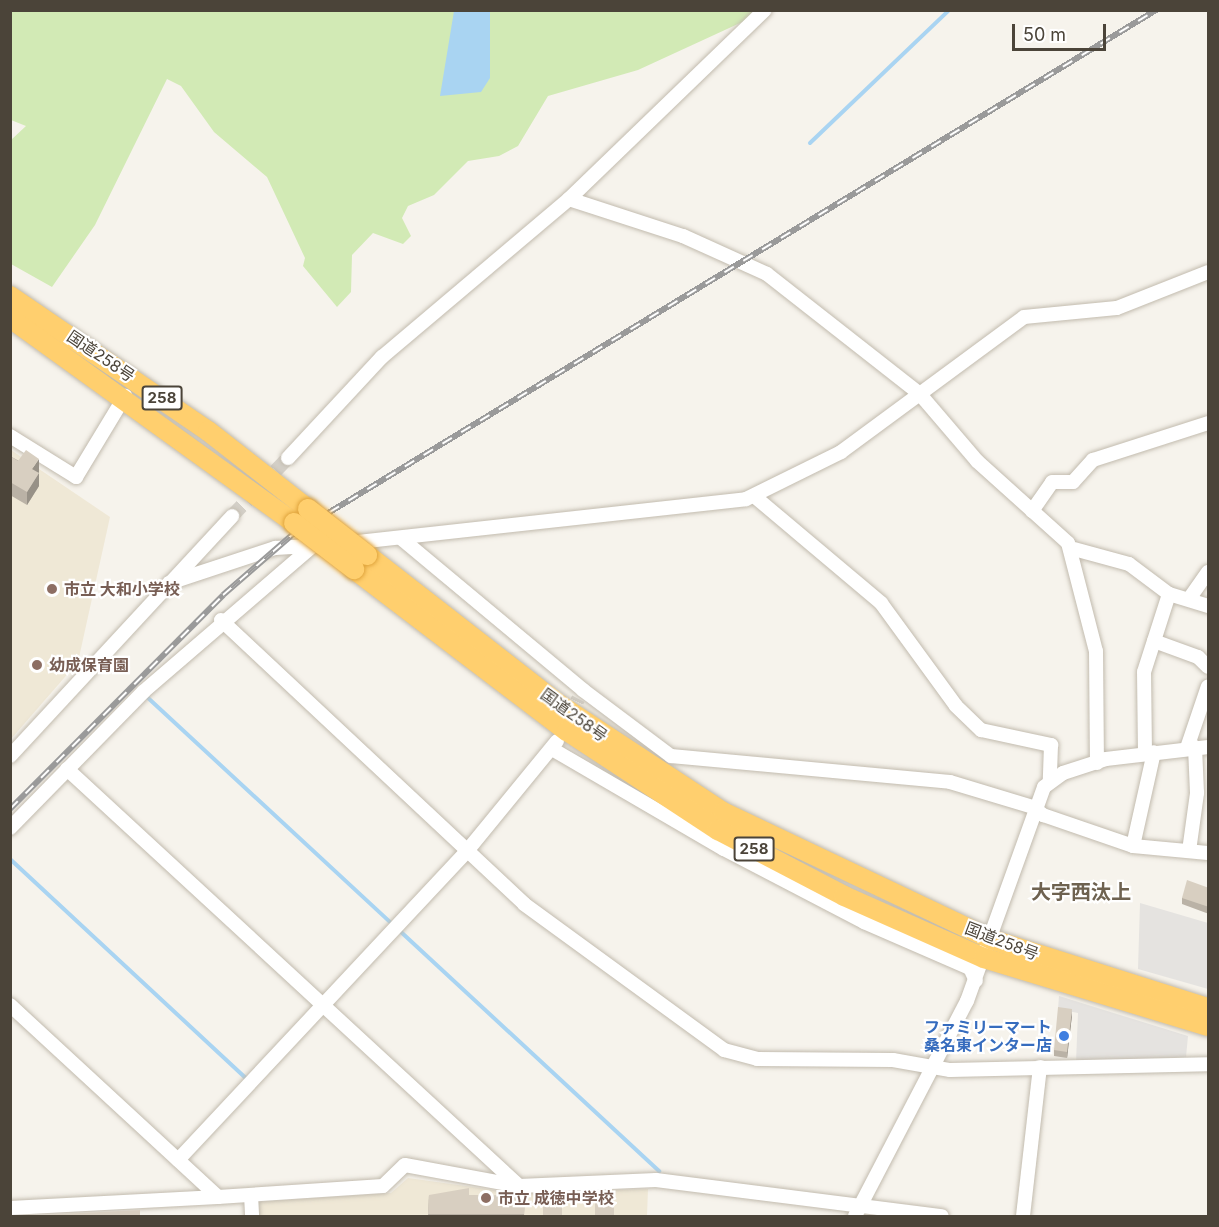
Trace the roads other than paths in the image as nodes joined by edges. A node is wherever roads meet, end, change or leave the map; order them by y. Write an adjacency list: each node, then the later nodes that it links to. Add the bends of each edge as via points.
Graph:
1 (765, 10): 2 (street)
2 (569, 199): 6 (street, via 683,236 767,274); 10 (street, via 382,357)
3 (1209, 272): 6 (street, via 1117,308 1024,317)
4 (10, 296): 14 (highway, 国道258号 / 258, via 199,424)
5 (10, 318): 7 (highway, 国道258号 / 258)
6 (919, 393): 11 (street, via 841,452); 12 (street, via 977,461)
7 (125, 396): 9 (street, via 76,477); 14 (highway, 国道258号 / 258)
8 (1209, 423): 12 (street, via 1093,460 1073,482 1052,482)
9 (10, 436)
10 (288, 458)
11 (754, 495): 15 (street); 33 (street, via 881,603 956,706 981,730 1051,745)
12 (1032, 511): 17 (street)
13 (232, 516): 20 (street)
14 (301, 516): 18 (highway, 国道258号 / 258, bridge)
15 (402, 539): 16 (street); 34 (street, via 581,695 671,756 950,782)
16 (314, 545): 20 (street, via 275,548); 24 (street)
17 (1074, 549): 21 (street, via 1129,564); 31 (street, via 1096,651)
18 (361, 562): 40 (highway, 国道258号 / 258, via 655,771 793,849); 41 (highway, 国道258号 / 258, via 567,731 718,830 844,896)
19 (1209, 572): 22 (street)
20 (169, 584): 30 (street)
21 (1169, 594): 22 (street); 25 (street)
22 (1189, 598): 23 (street)
23 (1208, 606)
24 (221, 620): 32 (street); 37 (street)
25 (1154, 641): 26 (street, via 1198,657); 29 (street, via 1144,672)
26 (1209, 667)
27 (1209, 686): 28 (street)
28 (1197, 747): 29 (street); 38 (street, via 1197,793)
29 (1150, 752): 31 (street); 36 (street)
30 (10, 756)
31 (1097, 763): 33 (street)
32 (67, 769): 35 (street); 45 (street)
33 (1050, 780): 34 (street)
34 (1033, 807): 36 (street, via 1043,815); 40 (street)
35 (10, 828)
36 (1134, 846): 38 (street)
37 (467, 851): 42 (street, via 554,745 734,855 864,922 970,968); 45 (street); 49 (street, via 524,904 724,1050 757,1059 892,1060)
38 (1189, 851): 39 (street)
39 (1209, 853)
40 (993, 940): 41 (street); 44 (highway, 国道258号 / 258)
41 (984, 958): 42 (street); 46 (highway, 国道258号 / 258)
42 (976, 981): 49 (street)
43 (10, 1005): 50 (street)
44 (1209, 1008)
45 (324, 1010): 50 (street); 51 (street)
46 (1209, 1026)
47 (1209, 1064): 48 (street)
48 (1040, 1067): 49 (street); 58 (street)
49 (930, 1069): 55 (street)
50 (178, 1160): 53 (street)
51 (519, 1186): 52 (street, via 405,1165 383,1186); 55 (street, via 656,1180)
52 (251, 1196): 53 (street); 56 (street)
53 (218, 1197): 54 (street)
54 (10, 1209)
55 (857, 1211): 57 (street)
56 (252, 1216)
57 (942, 1216)
58 (1023, 1216)

